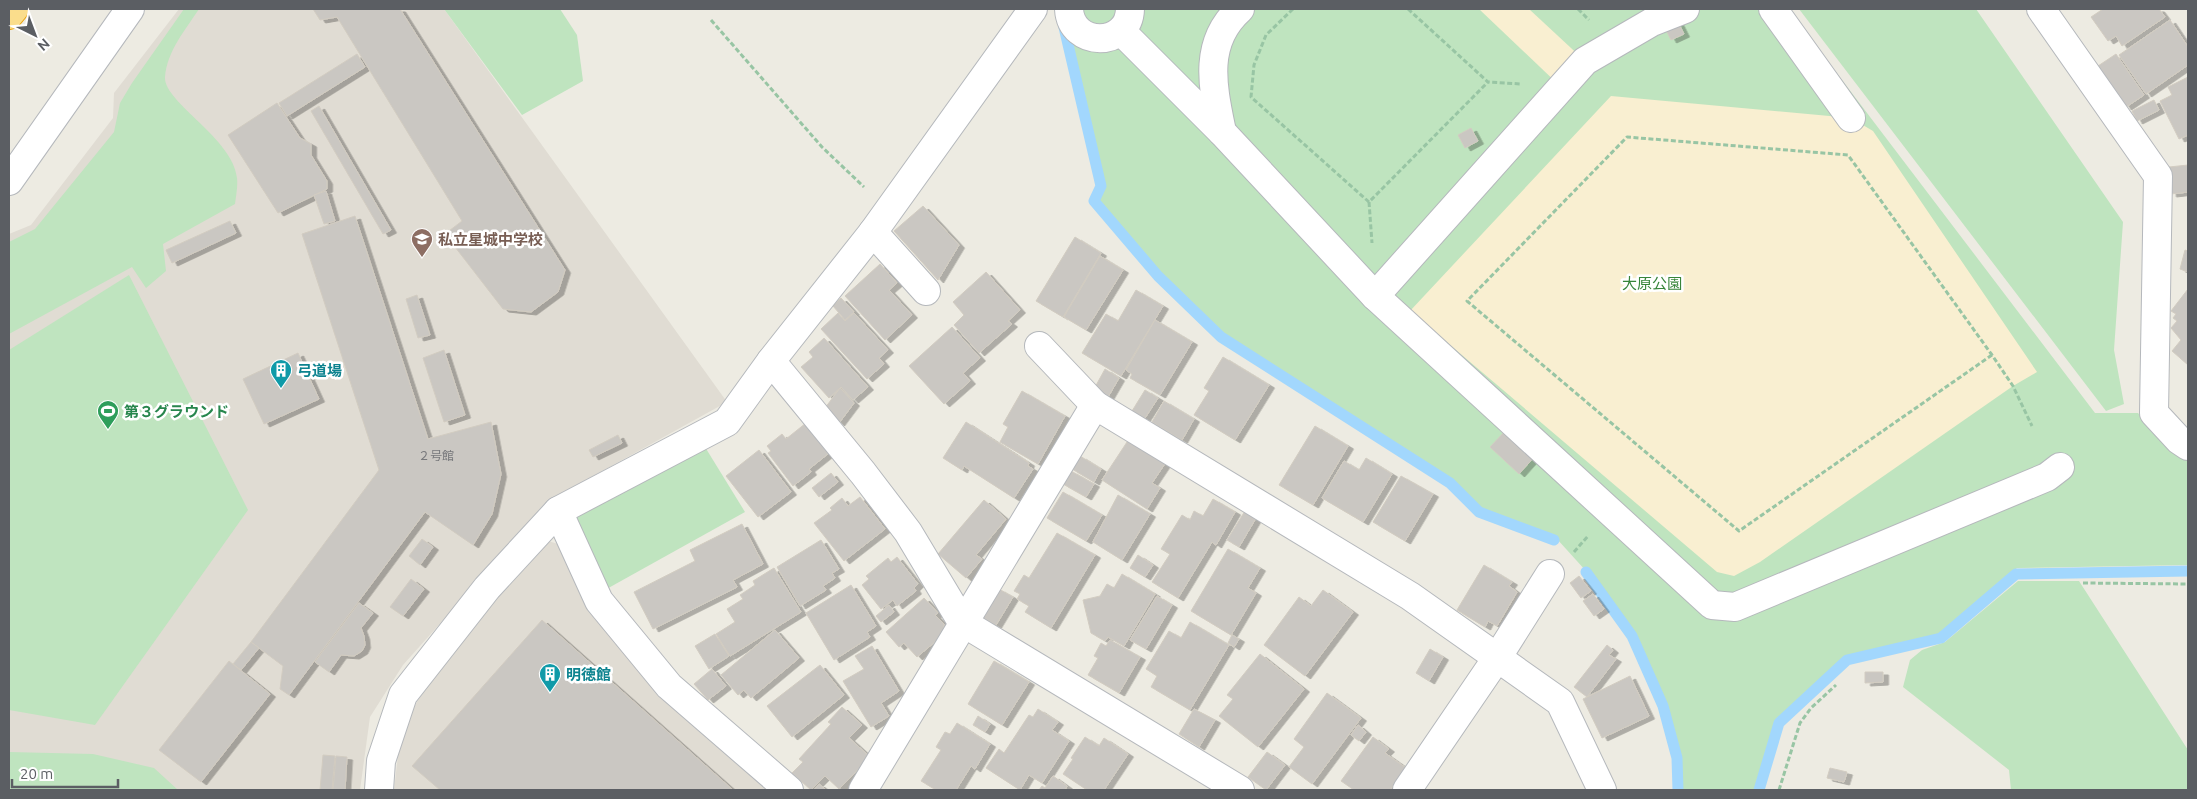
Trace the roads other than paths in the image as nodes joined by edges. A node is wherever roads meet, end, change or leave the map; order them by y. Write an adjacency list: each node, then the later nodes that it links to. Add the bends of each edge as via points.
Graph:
1 (14, 9): 9 (highway)
2 (130, 9): 13 (street)
3 (1033, 9): 14 (street)
4 (1070, 9): 10 (street, via 1074,25 1091,38 1111,37)
5 (1240, 9): 12 (street, via 1228,19 1214,53 1213,84)
6 (1685, 9): 16 (street, via 1652,22 1585,60)
7 (1773, 9): 11 (street)
8 (2042, 9): 20 (street, via 2158,176 2154,413)
9 (9, 14)
10 (1133, 16): 12 (street)
11 (1850, 118)
12 (1222, 132): 16 (street)
13 (9, 181)
14 (880, 221): 15 (street); 18 (street)
15 (926, 291)
16 (1375, 296): 21 (street, via 1712,605 1735,607 2047,477)
17 (1039, 346): 19 (street)
18 (771, 361): 22 (street, via 727,422); 24 (street, via 908,532)
19 (1095, 405): 24 (street); 25 (street, via 1410,596)
20 (2188, 446)
21 (2060, 467)
22 (558, 511): 26 (street, via 487,588 403,695 381,761); 27 (street, via 599,601 670,686)
23 (1550, 574): 25 (street)
24 (962, 622): 28 (street); 29 (street)
25 (1497, 658): 30 (street); 31 (street, via 1560,702)
26 (379, 790)
27 (789, 790)
28 (863, 790)
29 (1240, 790)
30 (1408, 790)
31 (1602, 790)

